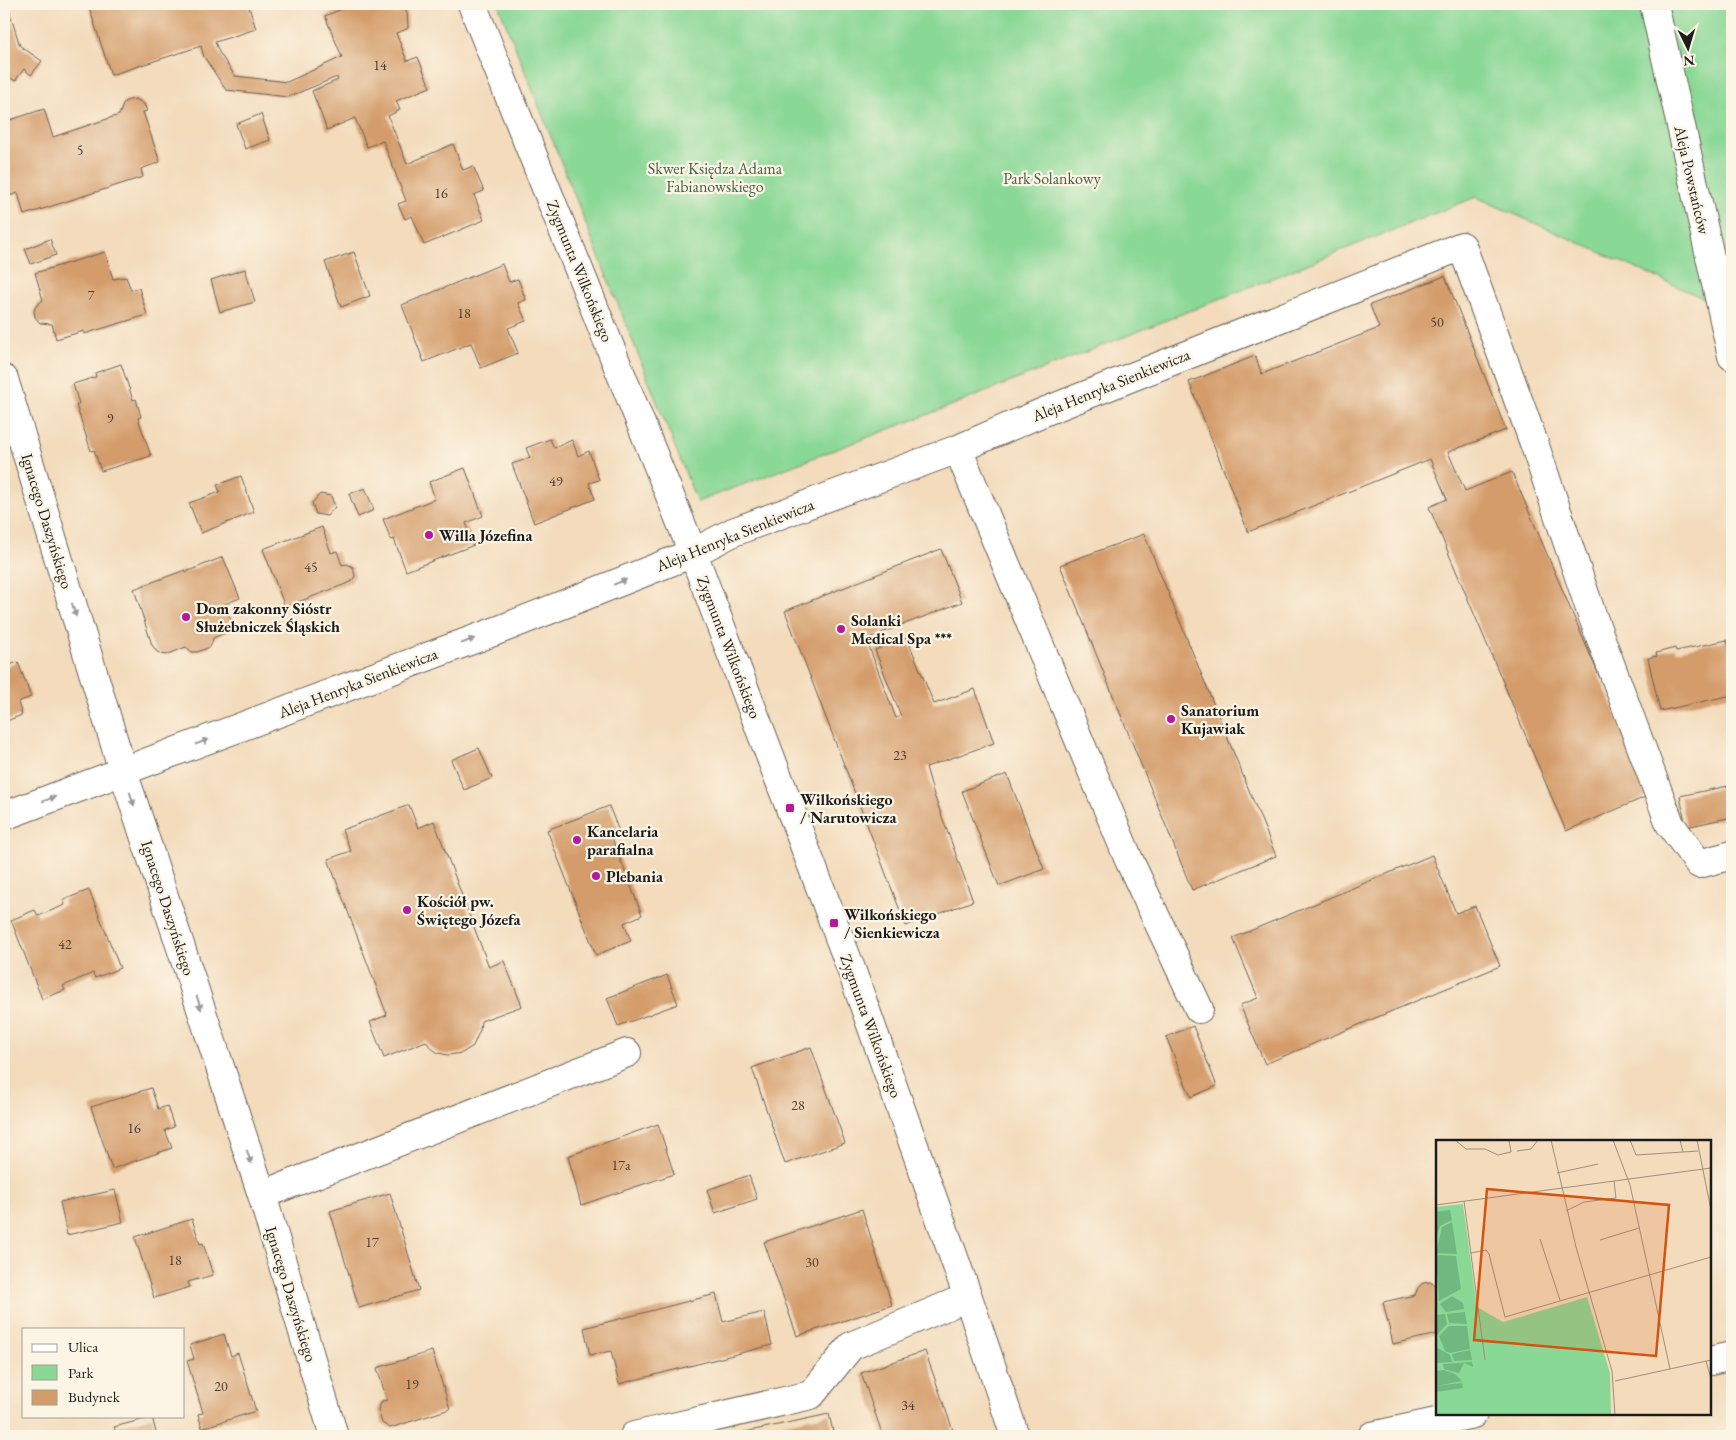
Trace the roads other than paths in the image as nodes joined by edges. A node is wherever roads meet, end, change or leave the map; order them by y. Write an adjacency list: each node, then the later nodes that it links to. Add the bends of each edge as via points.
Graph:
1 (472, 4): 6 (street, Zygmunta Wilkońskiego)
2 (1654, 4): 3 (street, Aleja Powstańców)
3 (1732, 356)
4 (4, 379): 7 (street, Ignacego Daszyńskiego, one-way to 7)
5 (958, 449): 6 (street, Aleja Henryka Sienkiewicza, via 742,529); 9 (street, Aleja Henryka Sienkiewicza, via 1462,246 1592,615 1670,824 1699,864); 10 (street, via 1130,860)
6 (693, 553): 7 (street, Aleja Henryka Sienkiewicza, one-way to 6, via 504,628); 13 (street, Zygmunta Wilkońskiego, via 850,966)
7 (123, 771): 8 (street, Aleja Henryka Sienkiewicza, one-way to 7); 12 (street, Ignacego Daszyńskiego, one-way to 12)
8 (4, 816)
9 (1732, 855)
10 (1199, 1009)
11 (627, 1053): 12 (street)
12 (262, 1195): 17 (street, Ignacego Daszyńskiego)
13 (968, 1297): 18 (street, via 851,1346 810,1395); 19 (street, Zygmunta Wilkońskiego)
14 (1732, 1356): 15 (street)
15 (1711, 1361)
16 (1468, 1415): 20 (street)
17 (334, 1436)
18 (634, 1436)
19 (1015, 1436)
20 (1372, 1436)

